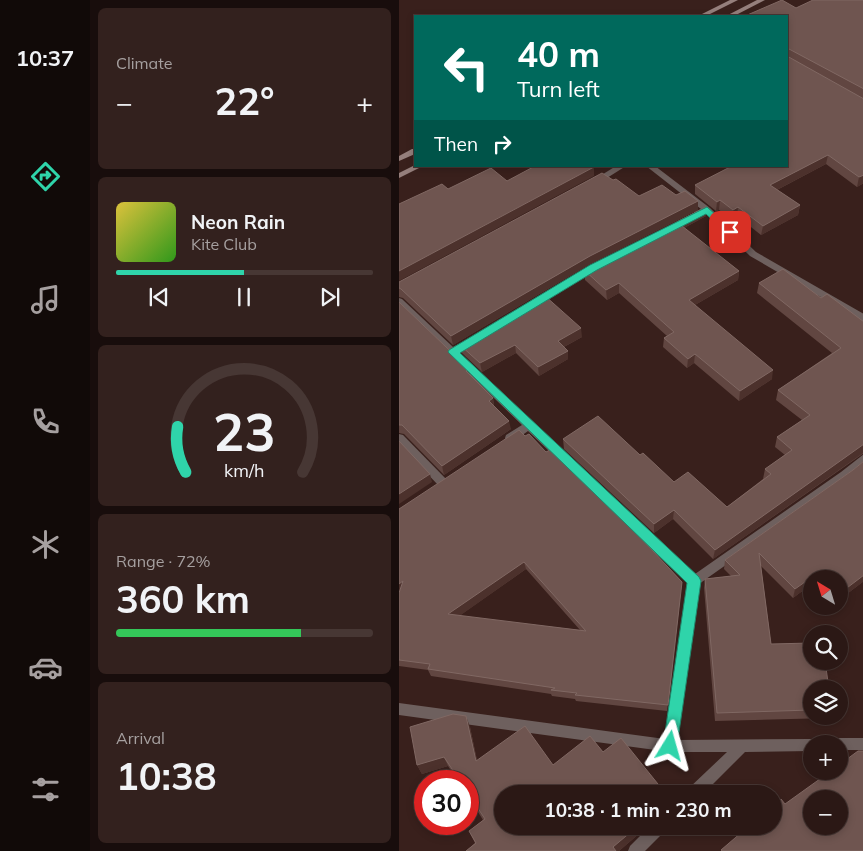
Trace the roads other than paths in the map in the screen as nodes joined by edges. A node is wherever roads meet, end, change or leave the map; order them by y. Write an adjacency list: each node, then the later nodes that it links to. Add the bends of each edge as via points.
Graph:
1 (735, 0): 3 (main road)
2 (762, 0): 4 (main road)
3 (703, 15)
4 (731, 15)
5 (414, 152): 6 (main road)
6 (399, 159)
7 (417, 167): 10 (main road)
8 (620, 167): 11 (street)
9 (650, 167): 12 (street)
10 (399, 176)
11 (591, 184)
12 (707, 210): 13 (street); 17 (street, via 753,254)
13 (689, 218)
14 (602, 263): 16 (street)
15 (399, 301): 19 (street)
16 (527, 308)
17 (863, 319)
18 (478, 338): 19 (street)
19 (453, 352): 20 (street)
20 (529, 425): 22 (street); 25 (street)
21 (399, 438): 24 (street)
22 (497, 446)
23 (863, 458): 25 (street, via 845,475)
24 (443, 482)
25 (694, 581): 30 (street)
26 (399, 709): 30 (street)
27 (848, 744): 28 (street)
28 (863, 744)
29 (803, 745): 31 (street)
30 (670, 746): 31 (street)
31 (742, 746): 32 (street)
32 (702, 785)
33 (651, 835): 34 (street)
34 (635, 851)

